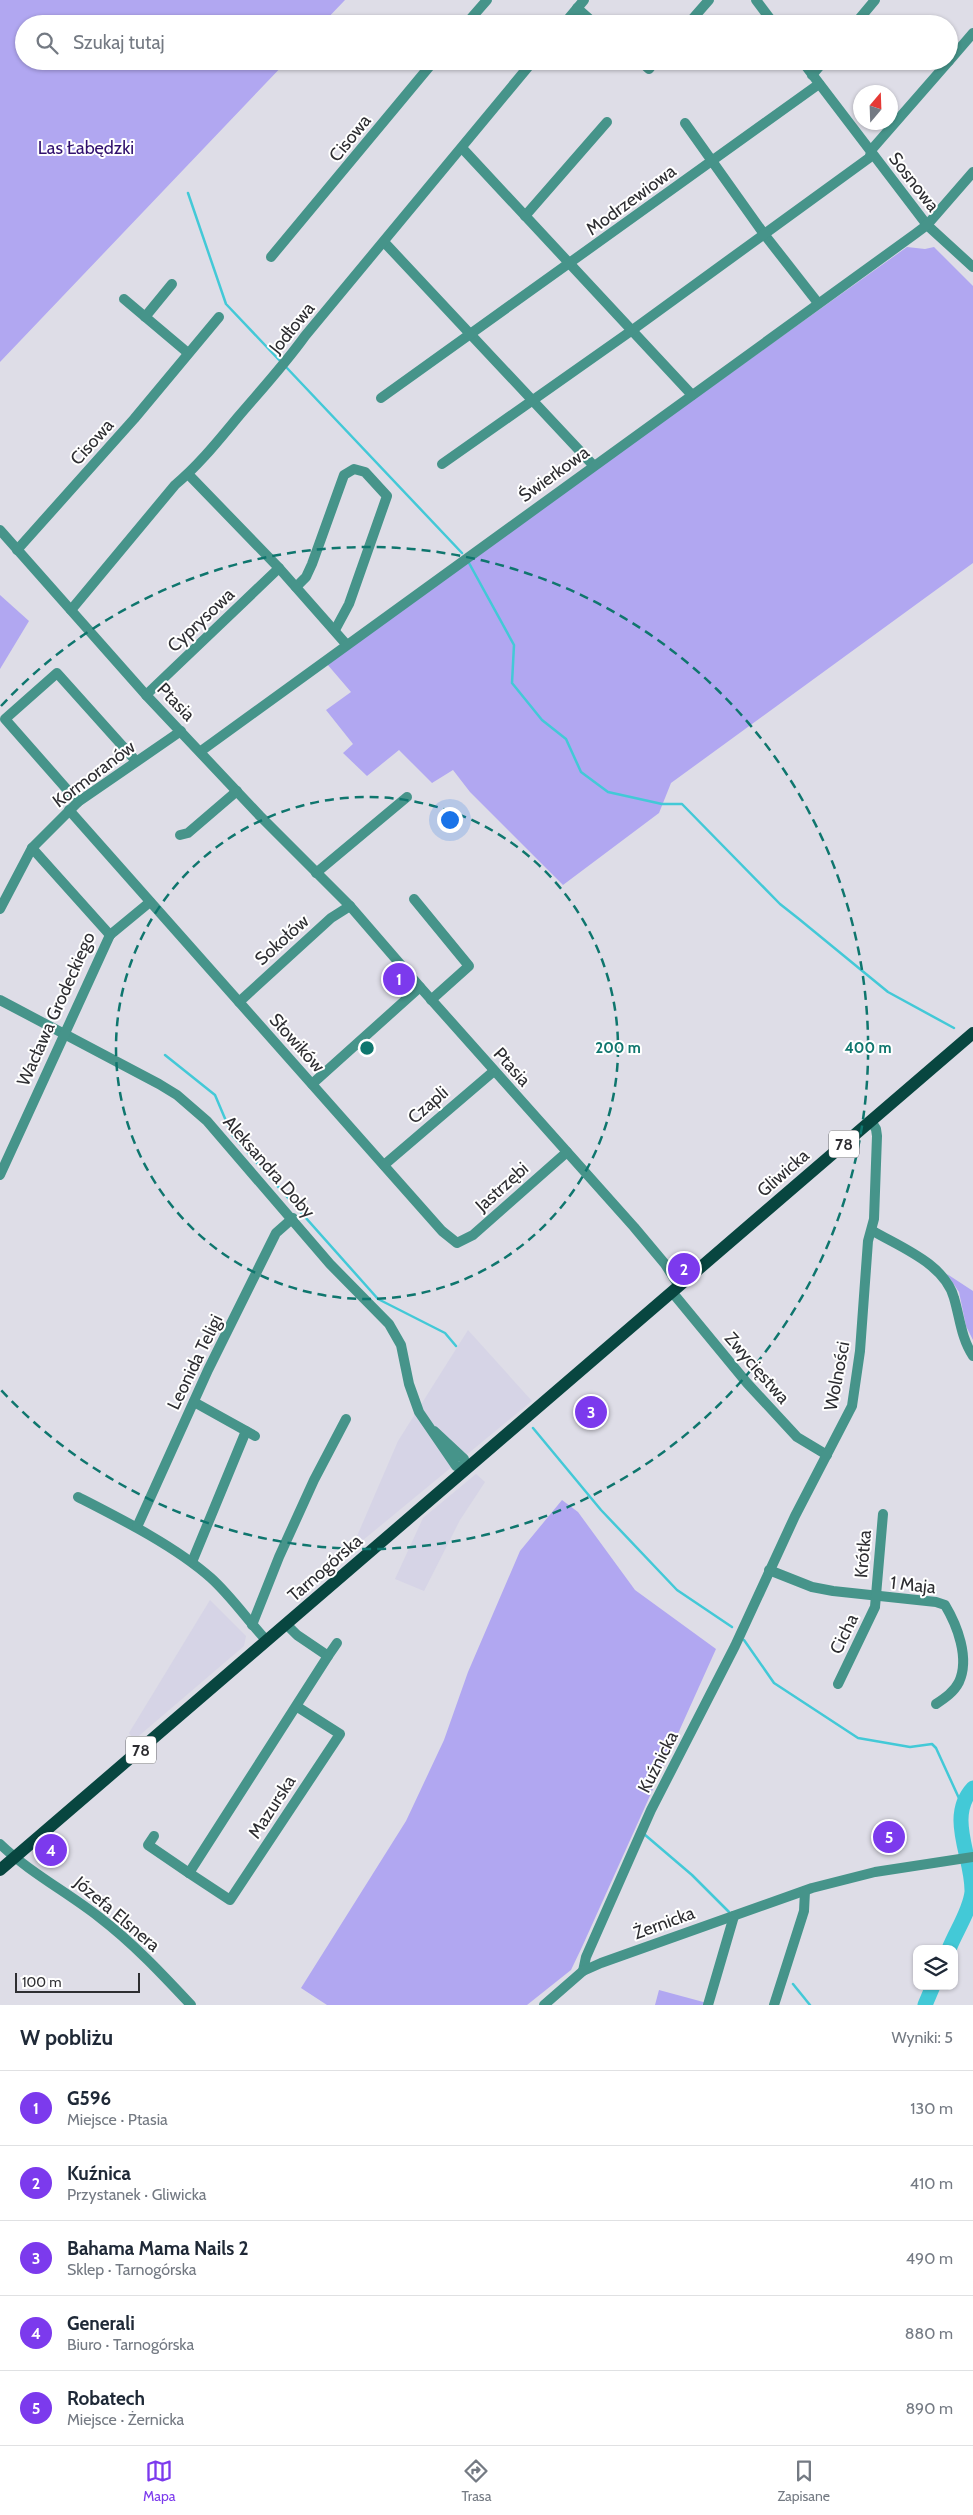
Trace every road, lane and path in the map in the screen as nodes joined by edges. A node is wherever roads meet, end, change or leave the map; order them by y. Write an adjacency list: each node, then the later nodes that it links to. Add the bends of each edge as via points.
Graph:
1 (487, 0): 7 (street)
2 (584, 0): 6 (street)
3 (709, 0): 10 (street)
4 (756, 0): 11 (street)
5 (875, 0): 12 (street)
6 (577, 8): 8 (street); 9 (street)
7 (474, 15)
8 (571, 15)
9 (585, 15)
10 (696, 15)
11 (767, 15)
12 (862, 15)
13 (973, 33): 14 (street)
14 (958, 50)
15 (427, 70): 32 (street, Cisowa)
16 (526, 70): 24 (street, Jodłowa)
17 (808, 70): 20 (street, Sosnowa)
18 (816, 70): 20 (street)
19 (941, 70): 25 (street)
20 (812, 75): 21 (street, Sosnowa)
21 (819, 84): 25 (street, Sosnowa); 26 (street, Modrzewiowa)
22 (606, 122): 28 (street)
23 (685, 123): 26 (street)
24 (462, 148): 28 (street); 31 (street, Jodłowa)
25 (871, 152): 29 (street, Sosnowa); 30 (street, via 869,158)
26 (712, 161): 30 (street); 33 (street, Modrzewiowa)
27 (973, 172): 29 (street, Świerkowa)
28 (525, 216): 33 (street)
29 (927, 225): 34 (street, Sosnowa); 37 (street, Świerkowa)
30 (764, 234): 37 (street); 40 (street)
31 (384, 242): 41 (street); 48 (street, Jodłowa, via 290,358)
32 (271, 257)
33 (570, 265): 40 (street); 41 (street, Modrzewiowa)
34 (973, 267)
35 (172, 284): 38 (street)
36 (124, 299): 38 (street)
37 (818, 303): 43 (street, Świerkowa)
38 (145, 317): 42 (street)
39 (219, 317): 42 (street, Cisowa)
40 (631, 331): 43 (street); 45 (street)
41 (470, 335): 44 (street, Modrzewiowa); 45 (street)
42 (188, 353): 50 (street, Cisowa)
43 (692, 395): 47 (street, Świerkowa)
44 (381, 398)
45 (531, 401): 46 (street); 47 (street)
46 (442, 464)
47 (593, 465): 55 (street, Świerkowa)
48 (188, 474): 51 (street); 53 (street, Jodłowa, via 175,485)
49 (0, 530): 50 (street, Ptasia)
50 (17, 550): 53 (street, Ptasia)
51 (279, 568): 52 (street); 56 (street, Cyprysowa)
52 (296, 587): 54 (street); 54 (street, via 312,564 344,475 354,469 365,472 387,496 349,604)
53 (71, 610): 56 (street, Ptasia)
54 (335, 630): 55 (street)
55 (346, 644): 58 (street, Świerkowa)
56 (146, 695): 57 (street, Ptasia)
57 (181, 731): 58 (street, Ptasia); 59 (street, Kormoranów)
58 (201, 751): 60 (street, Ptasia)
59 (136, 761): 62 (street, Kormoranów); 62 (street, via 57,672 5,719)
60 (237, 791): 64 (street, via 188,833); 66 (street, Ptasia)
61 (407, 797): 66 (street)
62 (78, 802): 63 (street, Kormoranów)
63 (69, 810): 65 (street, Kormoranów); 68 (street, Słowików)
64 (180, 835)
65 (32, 848): 70 (street, Kormoranów); 71 (street, Wacława Grodeckiego)
66 (316, 873): 69 (street, Ptasia)
67 (414, 899): 74 (street, via 469,966)
68 (150, 902): 71 (street); 75 (street, Słowików)
69 (350, 906): 72 (street, Ptasia); 75 (street, Sokołów, via 331,918)
70 (0, 909)
71 (110, 935): 77 (street, Wacława Grodeckiego)
72 (420, 988): 74 (street, Ptasia); 79 (street)
73 (0, 1000): 77 (street, Aleksandra Doby)
74 (431, 1000): 78 (street, Ptasia)
75 (239, 1002): 79 (street, Słowików)
76 (973, 1033): 80 (main road, Gliwicka / 78)
77 (63, 1034): 83 (street, Wacława Grodeckiego); 84 (street, Aleksandra Doby, via 159,1084 192,1107)
78 (494, 1071): 81 (street, Ptasia); 82 (street, Czapli)
79 (312, 1084): 82 (street, Słowików)
80 (870, 1121): 85 (street, Wolności, via 877,1136); 87 (main road, Gliwicka / 78)
81 (567, 1152): 86 (street, Jastrzębi, via 473,1235); 87 (street, Ptasia, via 665,1264)
82 (384, 1165): 86 (street, Słowików, via 442,1230)
83 (0, 1175)
84 (293, 1218): 89 (street, Leonida Teligi, via 276,1233); 92 (street, Aleksandra Doby, via 330,1264 389,1324 401,1345 419,1412 464,1459)
85 (872, 1231): 88 (street, via 936,1270 946,1280 954,1296 962,1336); 91 (street, Wolności, via 868,1241 860,1351 852,1406)
86 (457, 1242)
87 (676, 1289): 91 (street, Zwycięstwa, via 747,1383 796,1437); 92 (main road, Tarnogórska / 78)
88 (973, 1356)
89 (194, 1402): 95 (street, Leonida Teligi); 96 (street, via 251,1434)
90 (346, 1419): 100 (street, via 314,1480)
91 (827, 1455): 97 (street, Wolności)
92 (465, 1469): 99 (main road, Tarnogórska / 78)
93 (78, 1497): 95 (street)
94 (883, 1514): 98 (street, Krótka)
95 (137, 1527): 96 (street)
96 (192, 1562): 100 (street, via 212,1579)
97 (769, 1570): 98 (street, 1 Maja, via 812,1587); 115 (street, Kuźnicka, via 732,1652 651,1810 586,1957)
98 (876, 1597): 104 (street, Cicha, via 876,1607); 105 (street, 1 Maja, via 936,1602 945,1605 953,1619 961,1647 959,1680 952,1692)
99 (286, 1624): 101 (main road, Tarnogórska / 78); 103 (street)
100 (252, 1625): 101 (street)
101 (267, 1641): 110 (main road, Tarnogórska / 78)
102 (338, 1643): 103 (street, Mazurska)
103 (328, 1656): 106 (street, Mazurska)
104 (838, 1684)
105 (936, 1704)
106 (296, 1706): 112 (street, Mazurska); 112 (street, Mazurska, via 340,1734 230,1900)
107 (154, 1836): 112 (street, Mazurska, via 148,1845)
108 (0, 1844): 110 (street, Józefa Elsnera)
109 (973, 1857): 113 (street, Żernicka, via 875,1872)
110 (14, 1858): 111 (main road, Tarnogórska / 78); 116 (street, Józefa Elsnera, via 68,1894 130,1942)
111 (0, 1870)
112 (189, 1873)
113 (805, 1890): 114 (street, Żernicka); 119 (street, via 804,1911)
114 (734, 1916): 115 (street, Żernicka); 118 (street)
115 (583, 1971): 117 (street, Żernicka)
116 (191, 2005)
117 (544, 2005)
118 (708, 2005)
119 (774, 2005)

